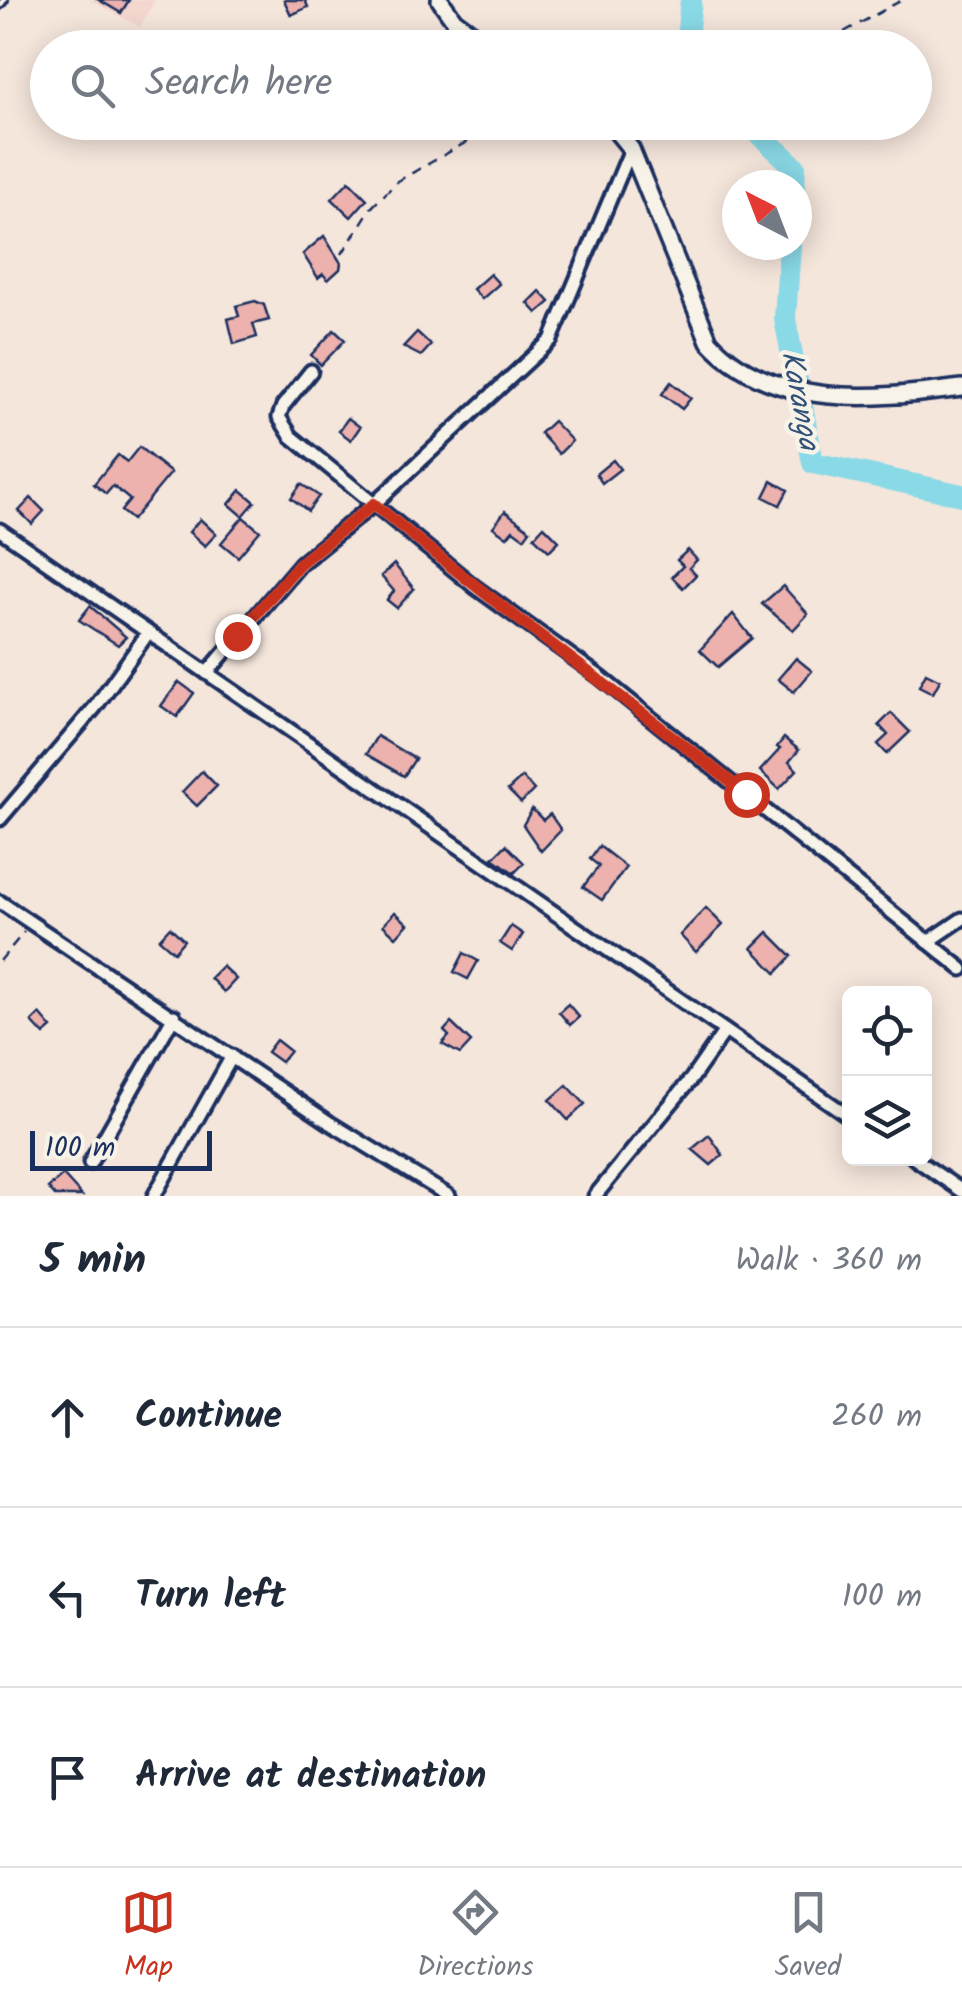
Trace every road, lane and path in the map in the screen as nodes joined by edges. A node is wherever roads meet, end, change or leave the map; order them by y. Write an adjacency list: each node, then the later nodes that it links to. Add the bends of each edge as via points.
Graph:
1 (440, 0): 3 (main road)
2 (902, 0): 4 (path)
3 (468, 30)
4 (848, 30)
5 (470, 140): 8 (path, via 398,181)
6 (624, 140): 7 (main road)
7 (631, 149): 10 (main road, via 709,340 728,362 796,391 857,399); 11 (street, via 551,340)
8 (342, 254)
9 (311, 371): 11 (street, via 282,406 284,428)
10 (962, 388)
11 (374, 504): 14 (street, via 300,563); 19 (street)
12 (0, 530): 13 (street)
13 (148, 633): 14 (street); 15 (street)
14 (208, 673): 23 (street)
15 (0, 819)
16 (0, 902): 18 (street)
17 (962, 919): 19 (street)
18 (32, 923): 20 (path); 22 (street)
19 (928, 942): 21 (street)
20 (0, 961)
21 (962, 969)
22 (174, 1016): 24 (street); 26 (street)
23 (724, 1032): 25 (street); 31 (street)
24 (232, 1056): 29 (street); 30 (street)
25 (842, 1111)
26 (90, 1163)
27 (926, 1166): 28 (street)
28 (962, 1191)
29 (154, 1196)
30 (448, 1196)
31 (595, 1196)

